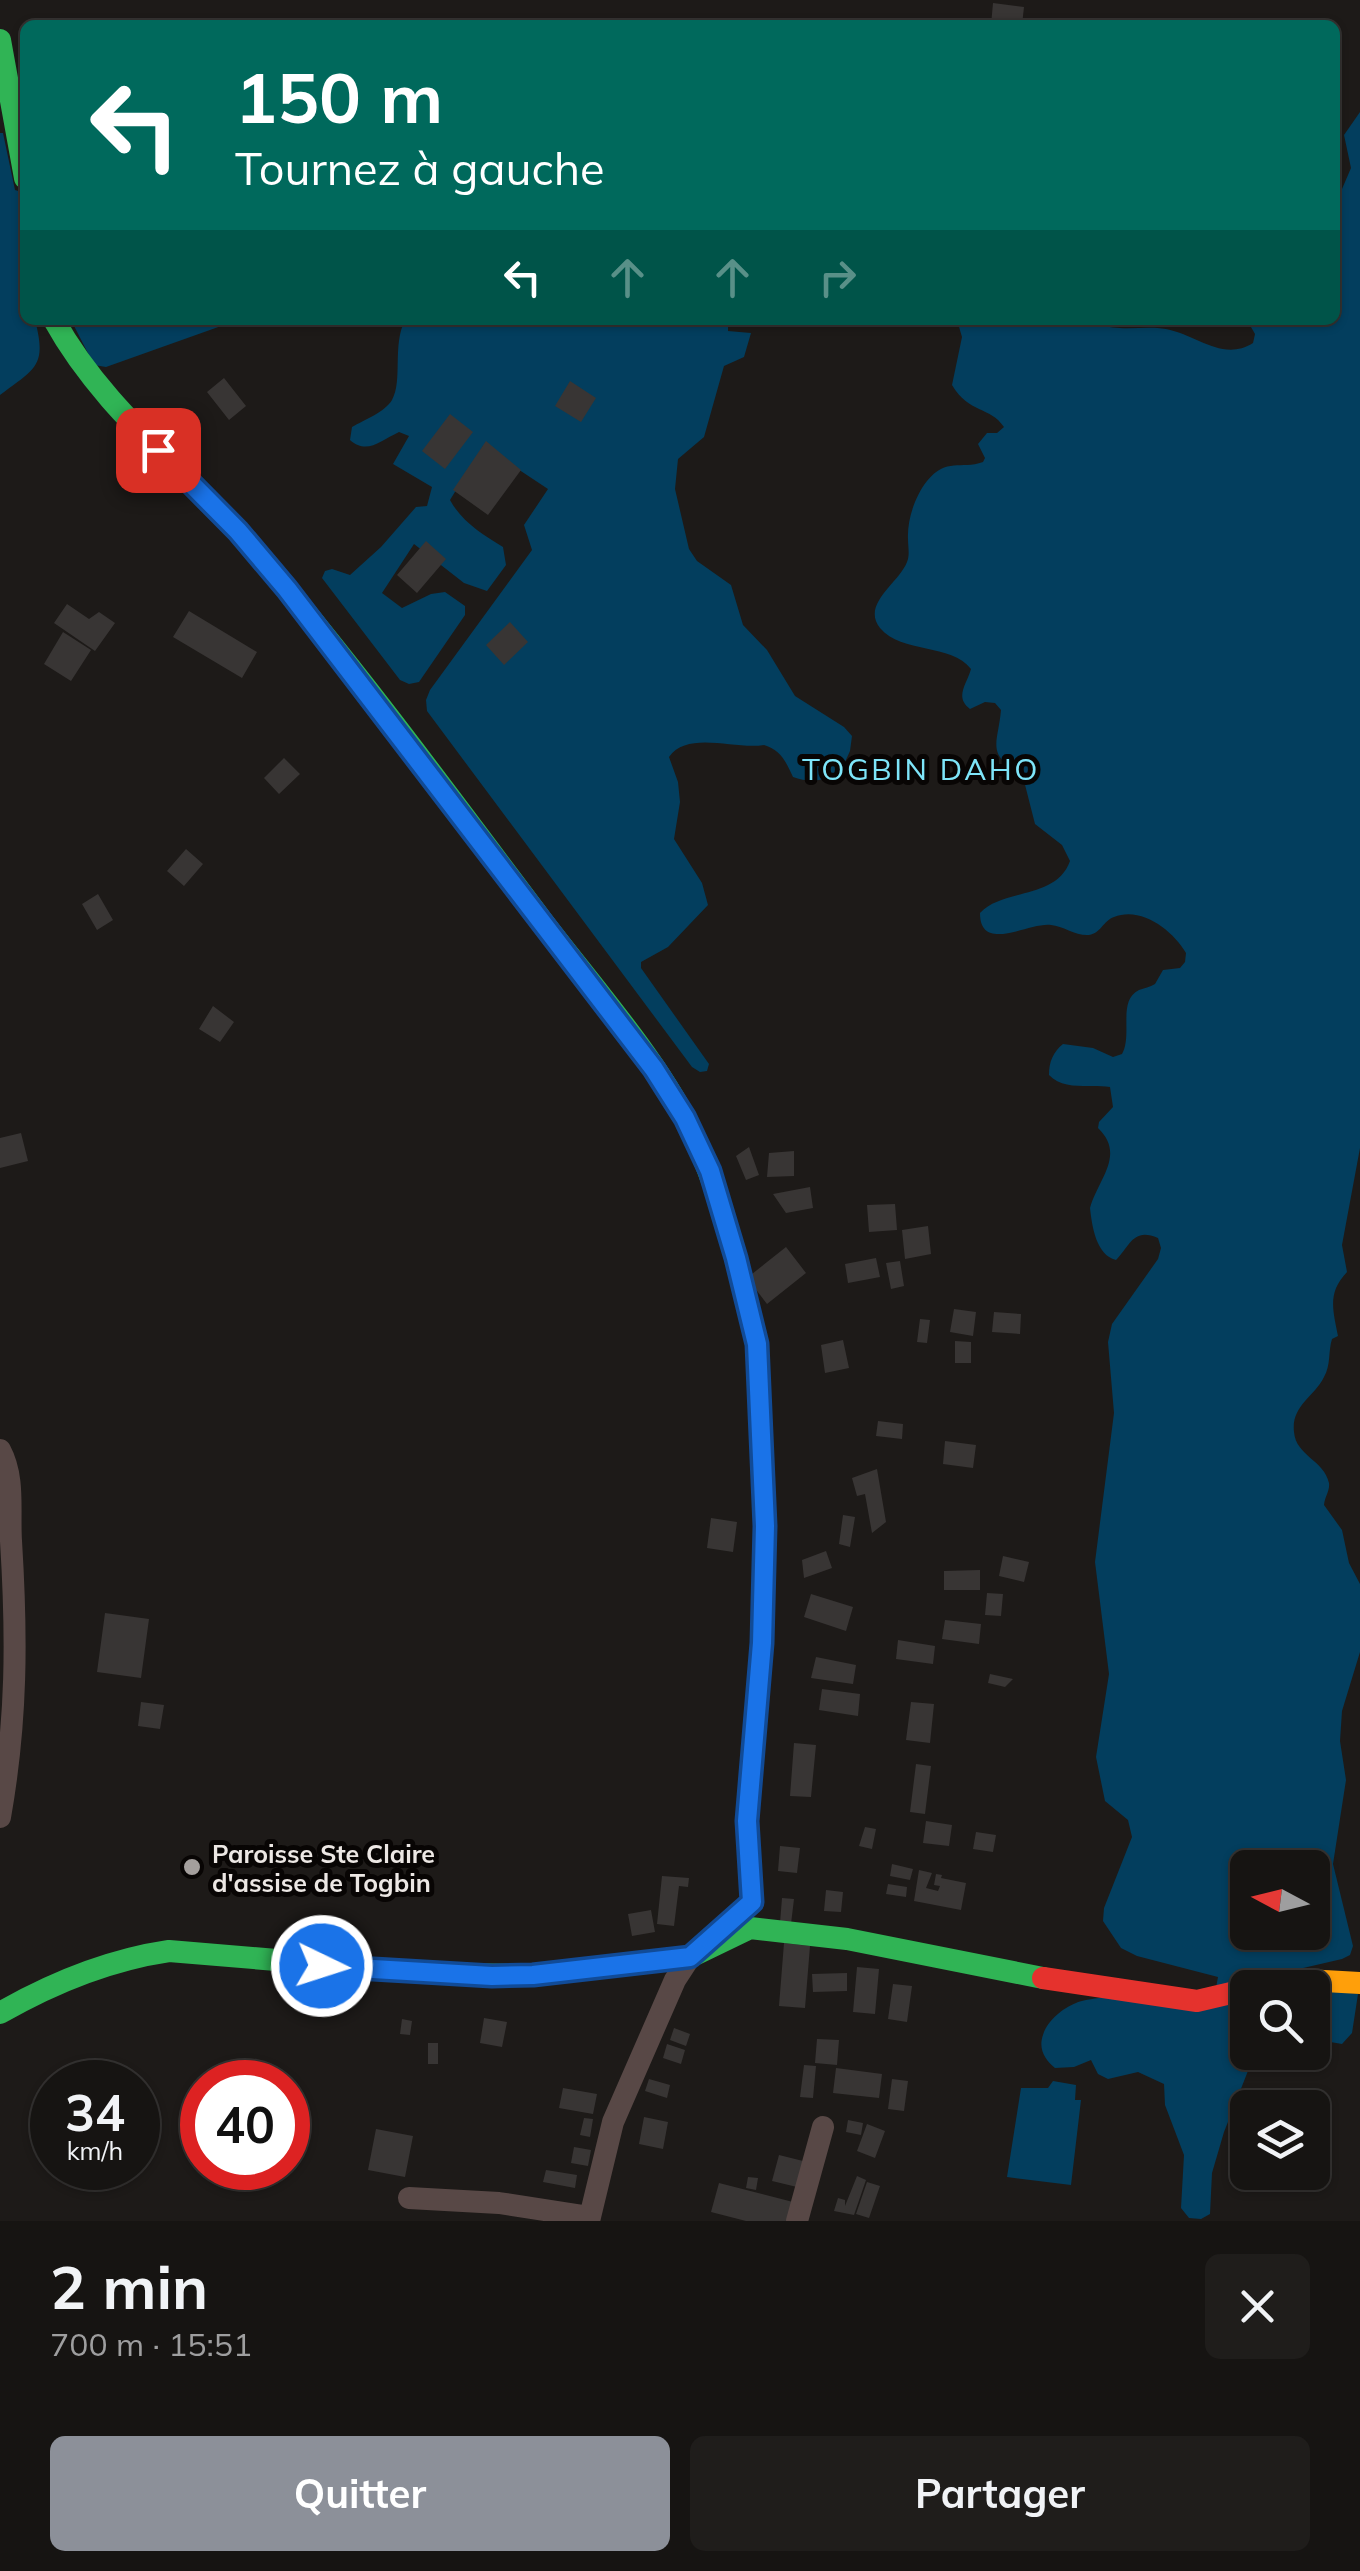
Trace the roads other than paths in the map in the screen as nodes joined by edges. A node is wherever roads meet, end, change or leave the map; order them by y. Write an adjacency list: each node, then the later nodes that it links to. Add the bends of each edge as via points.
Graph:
1 (0, 40): 2 (street)
2 (3, 72): 3 (street)
3 (20, 154)
4 (56, 325): 7 (street, via 100,391 238,531 378,705 654,1069 710,1171 757,1344 765,1526 747,1821 752,1902)
5 (0, 1450): 6 (street, via 12,1505 17,1658)
6 (0, 1817)
7 (690, 1957): 10 (street, via 750,1928 1197,2001); 11 (street, via 492,1976 168,1951 101,1966); 14 (street, via 613,2122)
8 (1330, 1981): 9 (street)
9 (1360, 1983)
10 (1230, 1993)
11 (0, 2013)
12 (823, 2127): 15 (street)
13 (409, 2198): 14 (street, via 499,2203)
14 (589, 2219)
15 (797, 2221)

